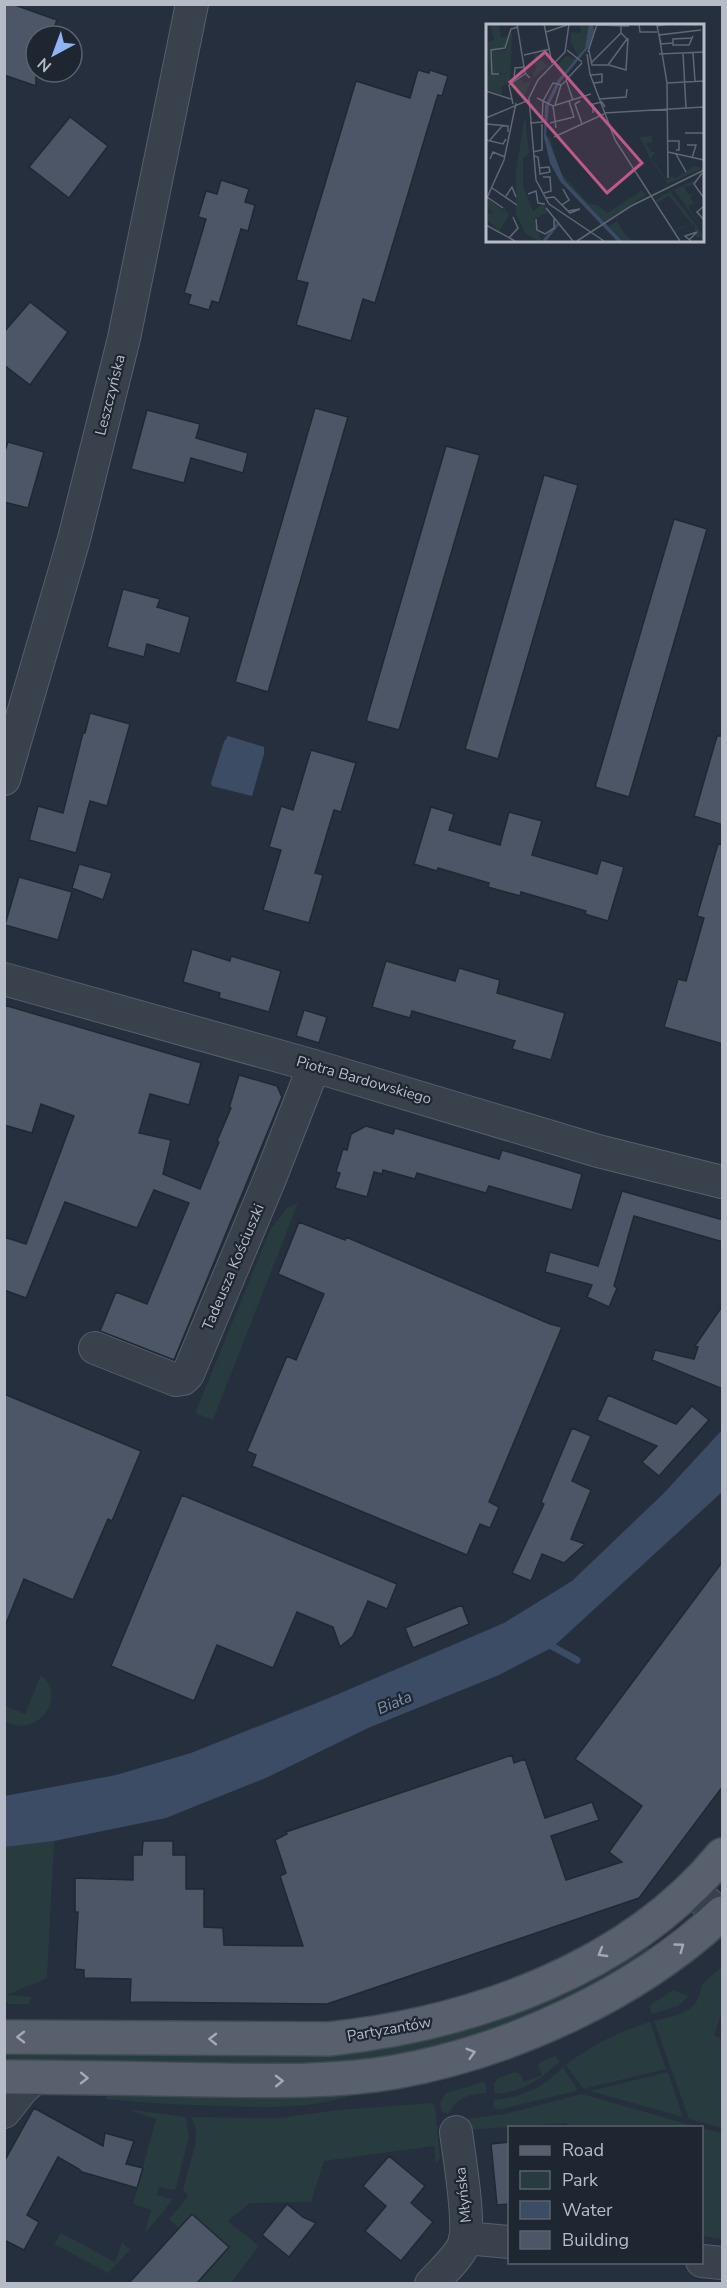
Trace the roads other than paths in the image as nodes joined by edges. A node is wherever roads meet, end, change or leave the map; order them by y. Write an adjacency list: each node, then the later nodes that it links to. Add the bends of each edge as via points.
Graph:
1 (192, 4): 2 (street, Leszczyńska, via 124,338 74,539)
2 (4, 779)
3 (4, 979): 4 (street, Piotra Bardowskiego)
4 (314, 1065): 5 (street, Piotra Bardowskiego, via 598,1151); 6 (street, Tadeusza Kościuszki, via 188,1374 176,1380)
5 (723, 1182)
6 (95, 1348)
7 (723, 1855): 8 (main road, Partyzantów)
8 (692, 1889): 9 (street); 10 (main road, Partyzantów, one-way to 10, via 634,1934 554,1980 419,2026 329,2039)
9 (722, 1915): 11 (main road, one-way to 9, via 314,2080 433,2064 490,2048 569,2016 671,1954)
10 (4, 2037)
11 (20, 2077): 12 (street, via 23,2088)
12 (4, 2112)
13 (456, 2132): 14 (street, Młyńska)
14 (465, 2238): 15 (street); 18 (street, Młyńska, via 461,2249)
15 (508, 2242)
16 (703, 2260): 17 (street)
17 (723, 2263)
18 (431, 2283)

